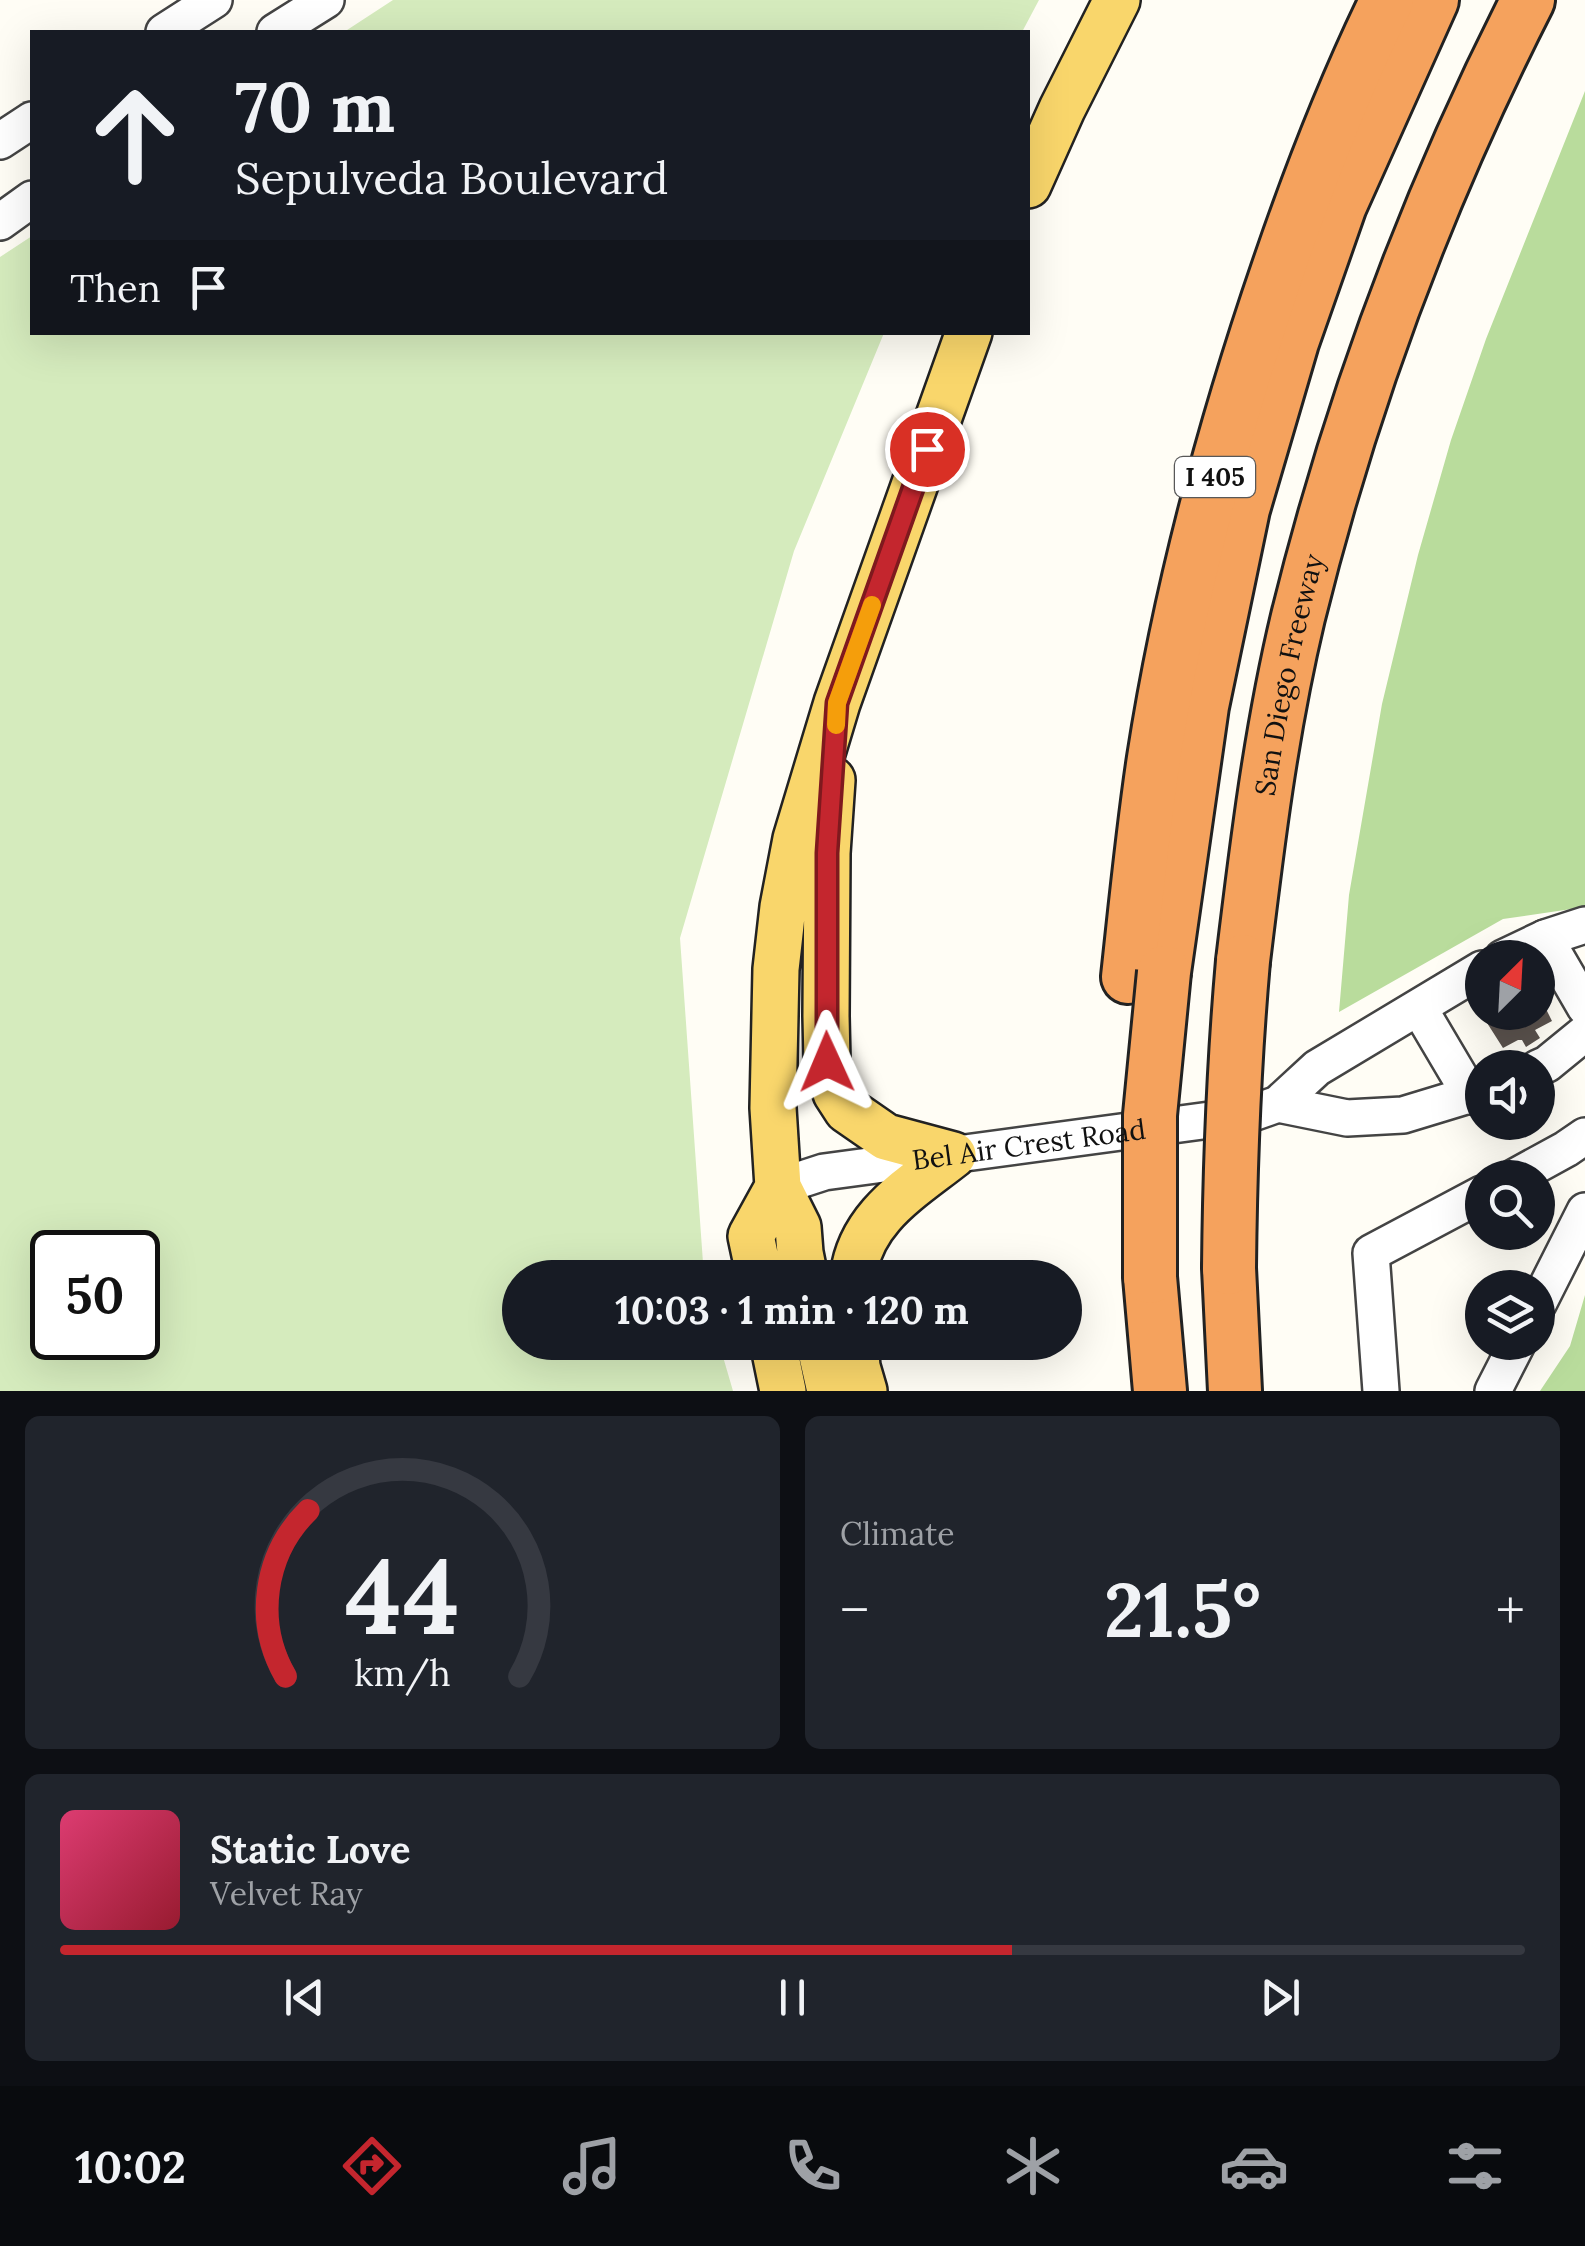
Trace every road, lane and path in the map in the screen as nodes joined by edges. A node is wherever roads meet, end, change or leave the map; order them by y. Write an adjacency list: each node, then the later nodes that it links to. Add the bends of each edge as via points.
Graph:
1 (214, 0): 7 (street)
2 (326, 0): 8 (street)
3 (1116, 0): 11 (main road)
4 (1387, 0): 19 (highway, I 405, via 1303,197 1199,532 1155,756)
5 (1432, 0): 19 (highway, via 1340,205 1292,342 1244,509)
6 (1528, 0): 48 (highway, San Diego Freeway, bridge, via 1425,221 1376,352 1298,618 1259,828 1237,1027 1229,1268)
7 (167, 30)
8 (278, 30)
9 (30, 121): 10 (street)
10 (0, 141)
11 (1030, 181)
12 (30, 200): 13 (street)
13 (0, 222)
14 (968, 335): 15 (main road)
15 (837, 703): 29 (main road, via 827,853 827,1062 847,1110 886,1137); 31 (main road, via 783,907 773,1037)
16 (1585, 926): 17 (street)
17 (1545, 938): 18 (street); 21 (street)
18 (1541, 940)
19 (1146, 974): 38 (highway, I 405, via 1119,1107)
20 (1465, 979): 22 (street, Bel Air Crest Road)
21 (1585, 1007)
22 (1418, 1008): 25 (street); 27 (street, Bel Air Crest Road, via 1317,1068)
23 (1585, 1033): 24 (street)
24 (1555, 1057)
25 (1465, 1077)
26 (1465, 1097): 27 (street, Bel Air Crest Road, via 1404,1115 1347,1118)
27 (1278, 1104): 29 (street, Bel Air Crest Road, via 1247,1115)
28 (1585, 1136): 30 (street)
29 (953, 1155): 31 (street, Bel Air Crest Road, via 824,1172); 36 (main road, via 873,1222)
30 (1546, 1160)
31 (778, 1187): 34 (main road, via 751,1236); 35 (main road, via 798,1226)
32 (1465, 1203): 49 (street, via 1372,1253)
33 (1585, 1211): 37 (street)
34 (756, 1260)
35 (801, 1260)
36 (856, 1260)
37 (1555, 1270)
38 (1134, 1279): 46 (highway, I 405); 47 (highway)
39 (777, 1360): 43 (main road)
40 (824, 1360): 44 (main road)
41 (856, 1360): 45 (main road)
42 (1509, 1360): 50 (street)
43 (783, 1391)
44 (830, 1391)
45 (864, 1391)
46 (1124, 1391)
47 (1160, 1391)
48 (1235, 1391)
49 (1381, 1391)
50 (1494, 1391)

